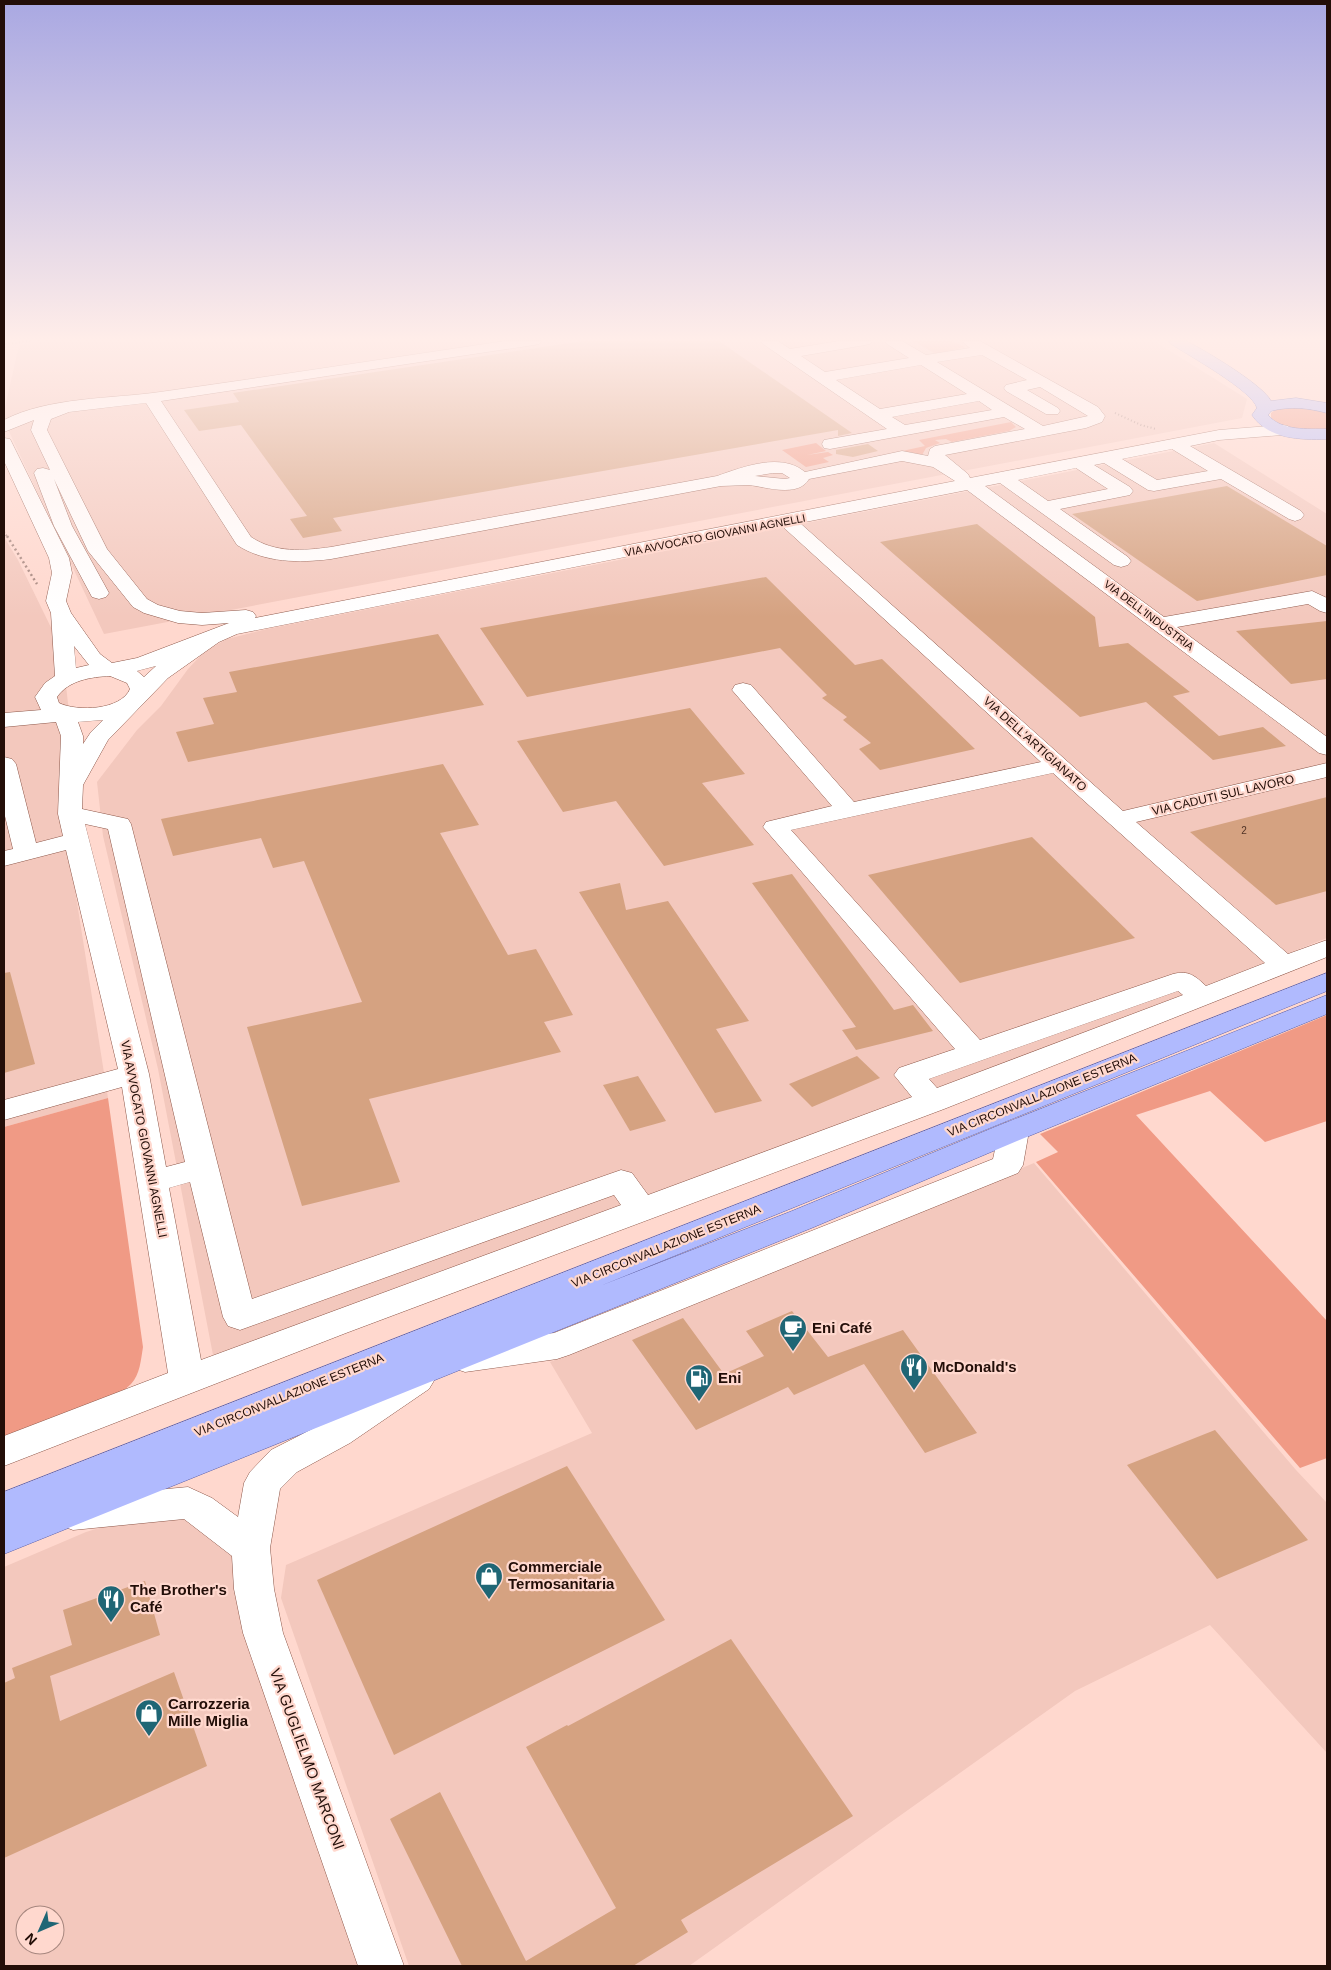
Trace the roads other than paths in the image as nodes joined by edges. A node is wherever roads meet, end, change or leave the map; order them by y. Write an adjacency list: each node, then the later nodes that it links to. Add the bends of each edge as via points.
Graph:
1 (25, 433): 29 (street, via 63,526)
2 (40, 433): 25 (street)
3 (56, 433): 25 (street, via 73,463)
4 (174, 433): 19 (street, via 244,541 258,549 286,555 331,553)
5 (891, 433): 13 (street)
6 (1035, 433): 20 (street, via 938,451 937,459)
7 (1223, 433): 10 (street, VIA AVVOCATO GIOVANNI AGNELLI)
8 (1245, 433): 10 (street, VIA AVVOCATO GIOVANNI AGNELLI)
9 (1299, 433): 11 (main road)
10 (1219, 435): 14 (street, VIA AVVOCATO GIOVANNI AGNELLI)
11 (1322, 437)
12 (4, 443): 29 (street, via 59,558)
13 (830, 444)
14 (1183, 449): 15 (street, VIA AVVOCATO GIOVANNI AGNELLI); 18 (street)
15 (1113, 462): 16 (street, VIA AVVOCATO GIOVANNI AGNELLI); 18 (street, via 1154,486)
16 (1086, 467): 21 (street, VIA AVVOCATO GIOVANNI AGNELLI); 22 (street, via 1124,491)
17 (809, 473): 20 (street, via 853,468 902,456 938,464)
18 (1223, 473): 23 (street)
19 (721, 481)
20 (968, 482): 21 (street, VIA AVVOCATO GIOVANNI AGNELLI); 24 (street, VIA AVVOCATO GIOVANNI AGNELLI); 27 (street, VIA DELL'INDUSTRIA)
21 (1010, 483): 22 (street)
22 (1045, 507): 27 (street, via 1114,556)
23 (1295, 515)
24 (787, 521): 28 (street, VIA AVVOCATO GIOVANNI AGNELLI); 42 (street, VIA DELL'ARTIGIANATO)
25 (87, 527): 26 (street)
26 (98, 551): 28 (street, via 140,603 151,610 178,617 227,618); 29 (street)
27 (1074, 558): 31 (street, VIA DELL'INDUSTRIA)
28 (391, 598): 32 (street, VIA AVVOCATO GIOVANNI AGNELLI, via 232,629)
29 (73, 603): 33 (street, via 75,633 93,658); 34 (street)
30 (1327, 607): 31 (street, via 1312,597)
31 (1161, 624): 40 (street, VIA DELL'INDUSTRIA)
32 (212, 638): 33 (street, via 142,664); 36 (street, via 160,673)
33 (108, 670): 34 (street); 36 (street, via 133,676 139,682 141,688)
34 (59, 682): 37 (street); 38 (street, via 46,697 46,702)
35 (743, 690): 45 (street)
36 (134, 700): 38 (street, via 112,711 91,715); 44 (street, via 99,737)
37 (4, 708)
38 (64, 714): 39 (street); 44 (street, VIA AVVOCATO GIOVANNI AGNELLI, via 72,736)
39 (4, 720)
40 (1327, 748)
41 (4, 764): 48 (street)
42 (1058, 765): 45 (street); 46 (street, VIA DELL'ARTIGIANATO)
43 (1327, 770): 46 (street, VIA CADUTI SUL LAVORO)
44 (71, 785): 47 (street, VIA AVVOCATO GIOVANNI AGNELLI)
45 (848, 810): 54 (street, via 776,828)
46 (1118, 819): 50 (street, VIA DELL'ARTIGIANATO)
47 (73, 827): 48 (street); 55 (street, VIA AVVOCATO GIOVANNI AGNELLI); 58 (street, via 119,824)
48 (15, 856)
49 (1327, 948): 50 (street)
50 (1284, 965): 52 (street)
51 (1327, 981): 65 (main road, VIA CIRCONVALLAZIONE ESTERNA)
52 (1202, 998): 54 (street, via 1183,980); 56 (street)
53 (1327, 1004): 61 (main road, VIA CIRCONVALLAZIONE ESTERNA, via 802,1219)
54 (974, 1052): 56 (street, via 908,1074)
55 (134, 1074): 57 (street); 59 (street, VIA AVVOCATO GIOVANNI AGNELLI)
56 (933, 1102): 60 (street)
57 (4, 1110)
58 (202, 1168): 59 (street); 60 (street, via 240,1317 622,1181)
59 (153, 1181): 62 (street, VIA AVVOCATO GIOVANNI AGNELLI)
60 (642, 1210): 62 (street)
61 (445, 1360): 64 (street, VIA CIRCONVALLAZIONE ESTERNA, via 336,1433); 66 (main road, VIA CIRCONVALLAZIONE ESTERNA)
62 (187, 1378): 63 (street)
63 (4, 1451)
64 (284, 1461): 68 (street, VIA GUGLIELMO MARCONI, via 263,1483)
65 (4, 1508)
66 (59, 1516): 67 (main road, VIA CIRCONVALLAZIONE ESTERNA); 68 (street, via 188,1503)
67 (4, 1538)
68 (251, 1548): 69 (street, VIA GUGLIELMO MARCONI, via 262,1633)
69 (381, 1966)

